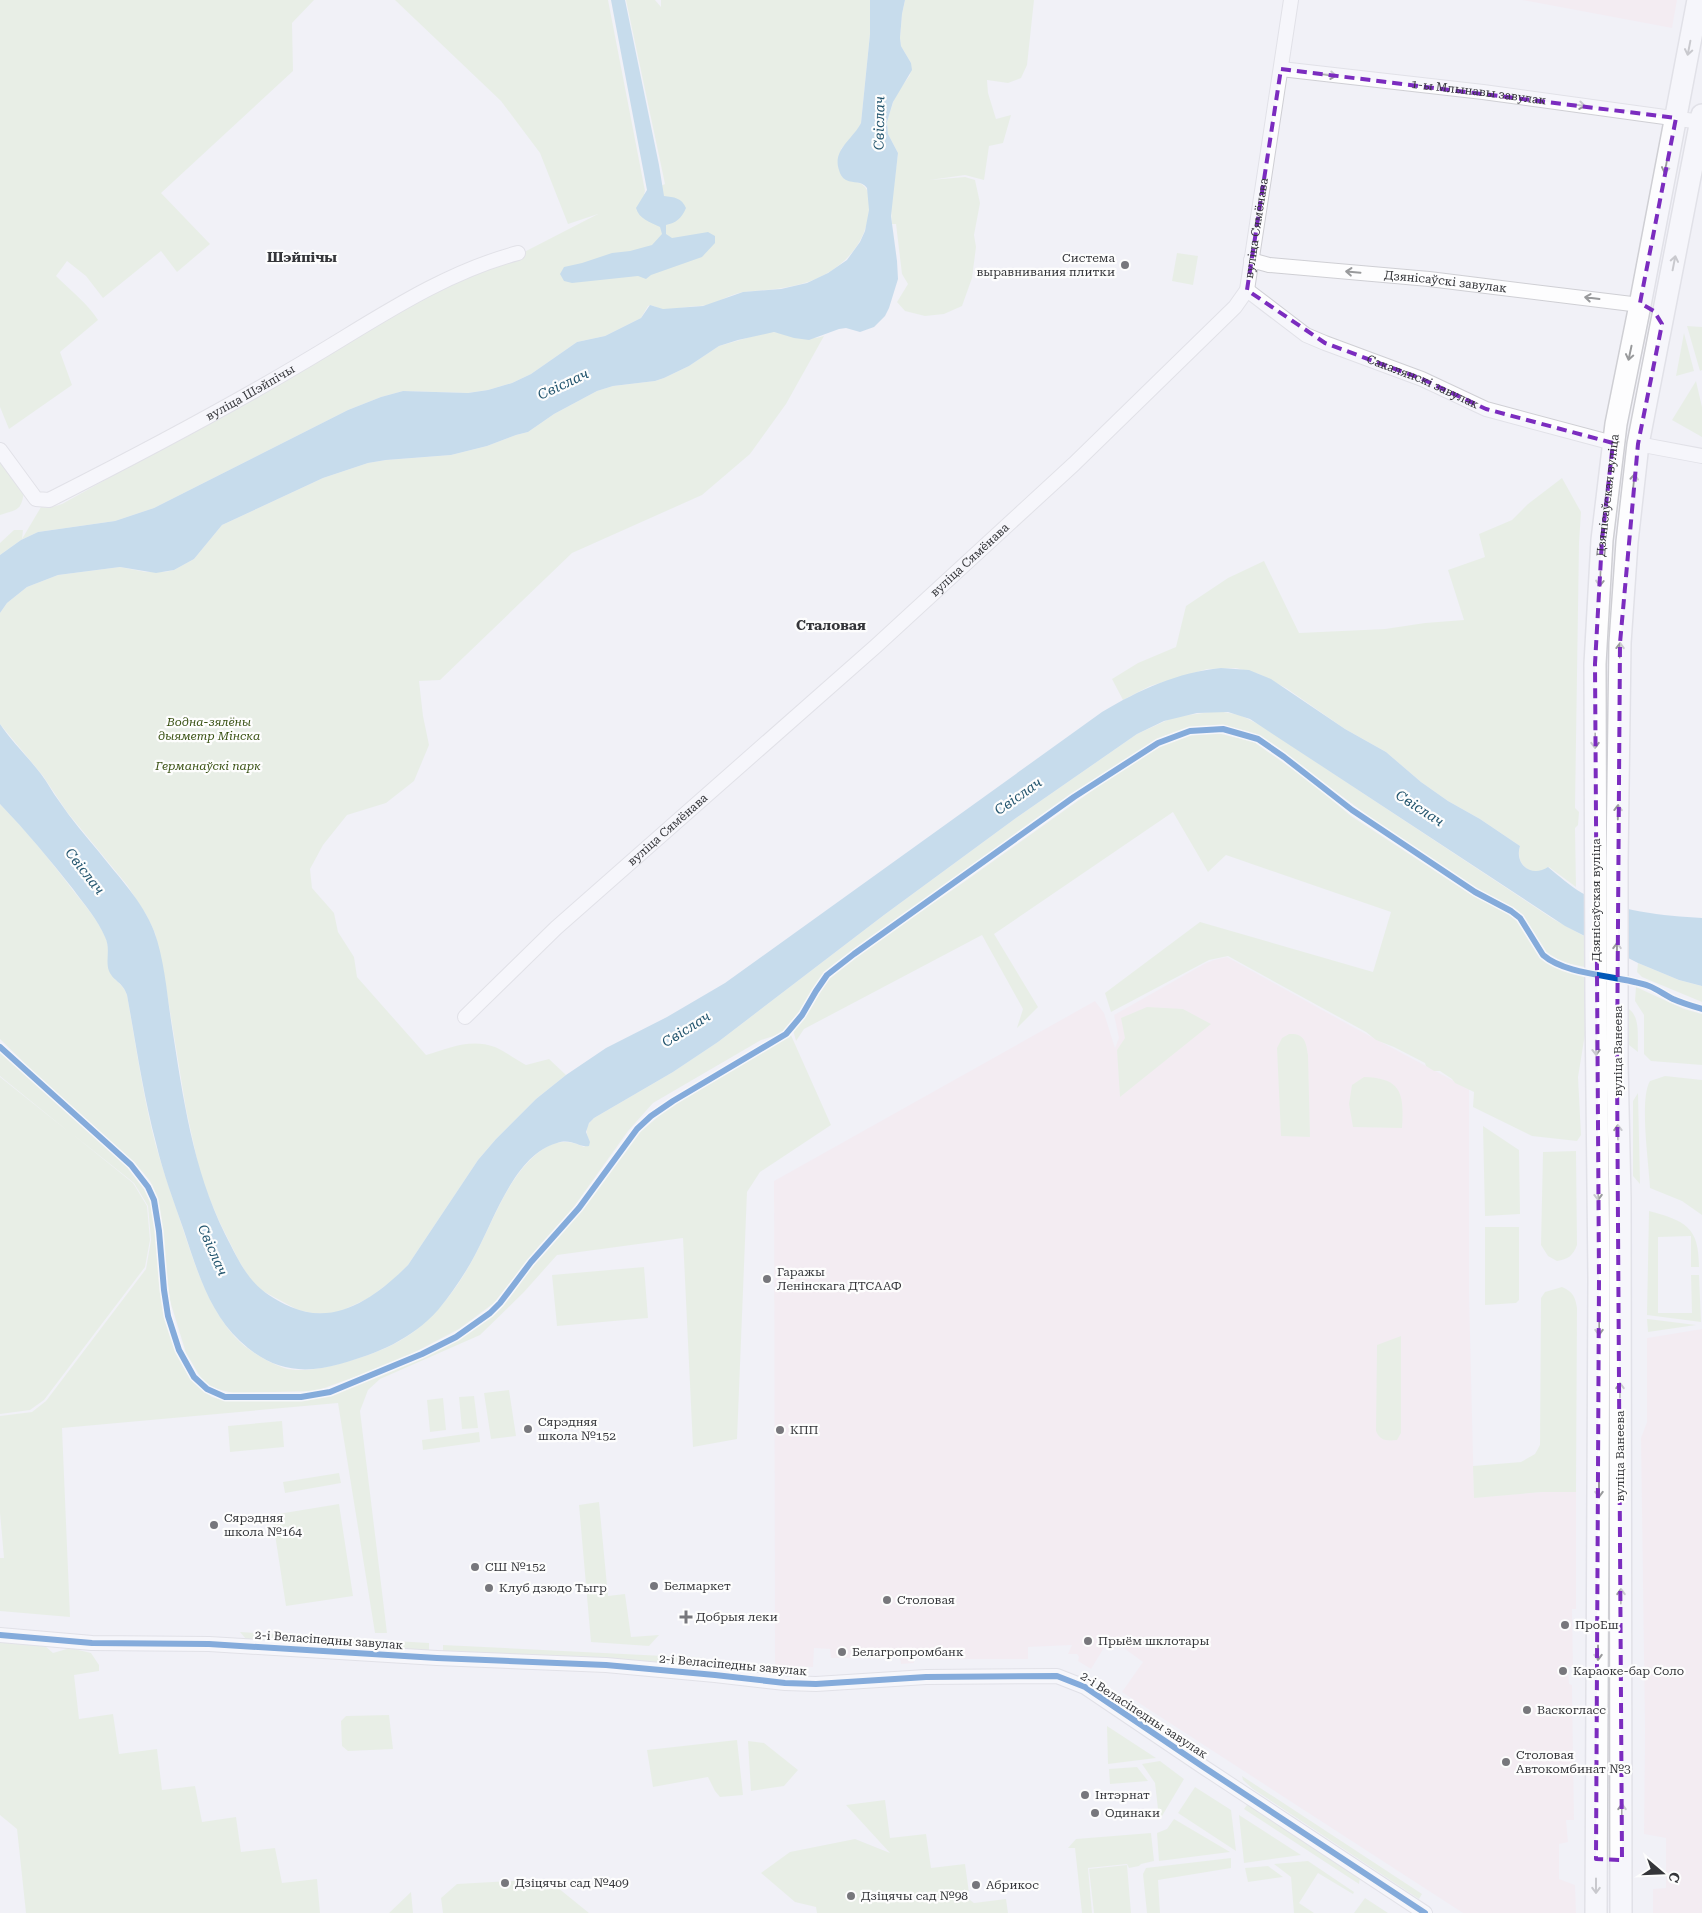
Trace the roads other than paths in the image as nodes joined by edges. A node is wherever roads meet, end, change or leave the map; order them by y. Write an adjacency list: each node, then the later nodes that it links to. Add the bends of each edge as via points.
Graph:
1 (1291, 0): 3 (street, вуліца Сямёнава)
2 (1698, 0): 4 (main road, Дзянісаўская вуліца, one-way to 4)
3 (1281, 69): 4 (street, 1-ы Млынавы завулак, one-way to 4); 7 (street, вуліца Сямёнава)
4 (1676, 118): 5 (street, 1-ы Млынавы завулак); 9 (main road, Дзянісаўская вуліца, one-way to 9)
5 (1701, 118): 10 (main road, Дзянісаўская вуліца, one-way to 5)
6 (518, 253): 13 (street, вуліца Шэйпічы, via 488,261 400,304 303,363 49,500 36,499)
7 (1251, 260): 8 (street, вуліца Сямёнава); 9 (street, Дзянісаўскі завулак, one-way to 7, via 1268,265)
8 (1246, 290): 11 (street, Сакалянскі завулак, via 1306,335 1324,343 1422,379 1486,409); 17 (street, вуліца Сямёнава, via 1235,307 1059,477 876,646 556,928)
9 (1641, 298): 10 (main road, via 1653,305); 11 (main road, Дзянісаўская вуліца, one-way to 11)
10 (1664, 318): 12 (main road, Дзянісаўская вуліца)
11 (1613, 443): 15 (main road, Дзянісаўская вуліца, one-way to 15, via 1602,540 1595,664)
12 (1638, 444): 14 (street); 16 (main road, Дзянісаўская вуліца, one-way to 12, via 1620,643)
13 (0, 450)
14 (1702, 456)
15 (1596, 999): 18 (main road, вуліца Ванеева, one-way to 18)
16 (1618, 999): 18 (main road, вуліца Ванеева, one-way to 16)
17 (465, 1017)
18 (1609, 1280): 20 (main road, вуліца Ванеева, one-way to 20); 21 (main road, вуліца Ванеева, one-way to 18)
19 (0, 1635): 22 (street, 2-і Веласіпедны завулак, via 92,1643 208,1644 606,1665 785,1683 1057,1676 1085,1687)
20 (1596, 1859): 21 (street); 23 (main road, вуліца Ванеева, one-way to 23)
21 (1622, 1860): 24 (main road, вуліца Ванеева)
22 (1425, 1913)
23 (1596, 1913)
24 (1622, 1913)

